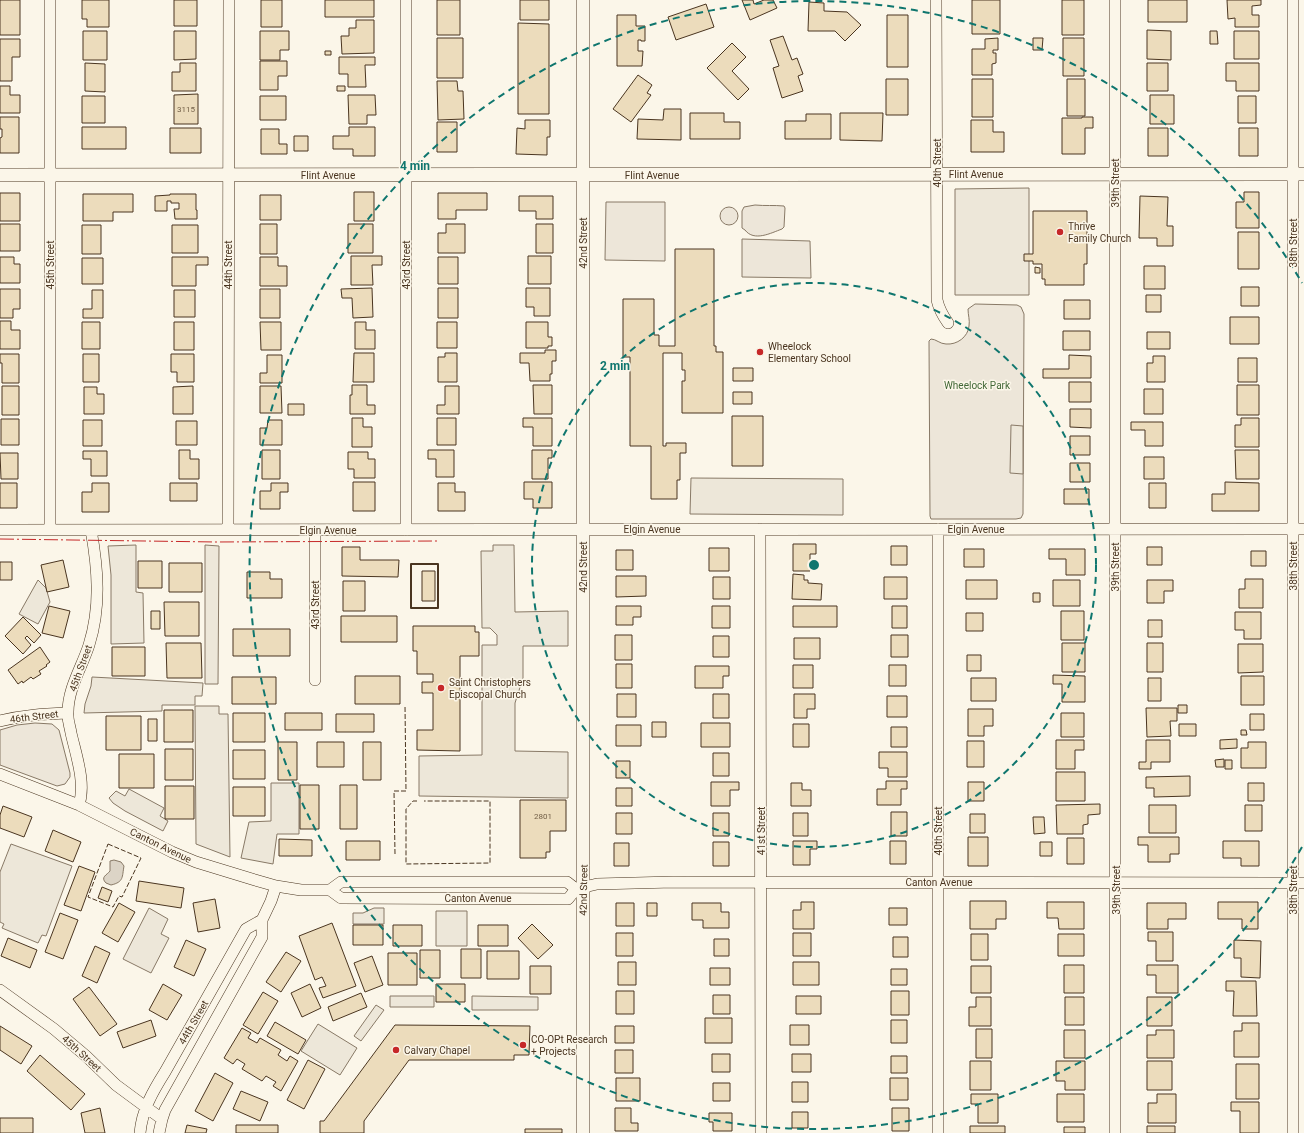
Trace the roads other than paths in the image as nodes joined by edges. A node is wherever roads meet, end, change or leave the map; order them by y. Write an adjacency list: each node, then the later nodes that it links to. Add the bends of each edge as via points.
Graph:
1 (50, 0): 12 (street, 45th Street)
2 (229, 0): 13 (street, 44th Street)
3 (406, 0): 14 (street, 43rd Street)
4 (583, 0): 15 (street, 42nd Street)
5 (936, 0): 8 (street, 40th Street)
6 (1115, 0): 9 (street, 39th Street)
7 (1293, 0): 10 (street, 38th Street)
8 (937, 174): 9 (street, Flint Avenue); 15 (street, Flint Avenue); 16 (street, 40th Street, via 938,300 940,310)
9 (1115, 174): 10 (street, Flint Avenue); 20 (street, 39th Street)
10 (1299, 174): 21 (street, 38th Street)
11 (0, 175): 12 (street, Flint Avenue)
12 (50, 175): 13 (street, Flint Avenue); 23 (street, 45th Street)
13 (228, 175): 14 (street, Flint Avenue); 25 (street, 44th Street)
14 (406, 175): 15 (street, Flint Avenue); 27 (street, 43rd Street)
15 (583, 175): 17 (street, 42nd Street)
16 (948, 323)
17 (583, 529): 18 (street, Elgin Avenue); 27 (street, Elgin Avenue); 39 (street, 42nd Street)
18 (760, 529): 19 (street, Elgin Avenue); 36 (street, 41st Street)
19 (938, 529): 20 (street, Elgin Avenue); 34 (street, 40th Street)
20 (1115, 529): 21 (street, Elgin Avenue); 35 (street, 39th Street)
21 (1298, 529): 37 (street, 38th Street)
22 (0, 530): 23 (street, Elgin Avenue)
23 (50, 530): 24 (street, Elgin Avenue)
24 (91, 530): 25 (street, Elgin Avenue); 29 (street, 45th Street, via 98,579 96,618 89,646 71,691)
25 (228, 530): 26 (street, Elgin Avenue)
26 (315, 530): 27 (street, Elgin Avenue); 28 (street, 43rd Street)
27 (406, 530)
28 (315, 680)
29 (67, 713): 30 (street, 46th Street, via 36,714); 32 (street, 45th Street, via 82,783)
30 (0, 721)
31 (0, 774): 32 (street, Canton Avenue)
32 (79, 805): 38 (street, Canton Avenue, via 196,862)
33 (396, 882): 39 (street, Canton Avenue, via 567,882); 40 (street, Canton Avenue, via 341,882); 41 (street)
34 (938, 882): 35 (street, Canton Avenue); 36 (street, Canton Avenue); 50 (street, 40th Street)
35 (1116, 882): 37 (street, Canton Avenue); 51 (street, 39th Street)
36 (761, 883): 39 (street, Canton Avenue, via 597,884); 49 (street, 41st Street)
37 (1298, 883): 52 (street, 38th Street)
38 (276, 886): 40 (street, Canton Avenue, via 301,890); 42 (street, 44th Street)
39 (580, 888): 41 (street, Canton Avenue, via 568,899); 48 (street, 42nd Street)
40 (330, 890): 41 (street, Canton Avenue, via 341,898)
41 (396, 898)
42 (262, 920): 44 (street, 44th Street, via 246,929); 45 (street, 44th Street, via 262,937)
43 (0, 990): 44 (street, 45th Street, via 54,1029 116,1085)
44 (146, 1107): 45 (street, 45th Street); 46 (street, 44th Street)
45 (162, 1119): 47 (street, 44th Street)
46 (140, 1133)
47 (159, 1133)
48 (583, 1133)
49 (761, 1133)
50 (938, 1133)
51 (1115, 1133)
52 (1293, 1133)

